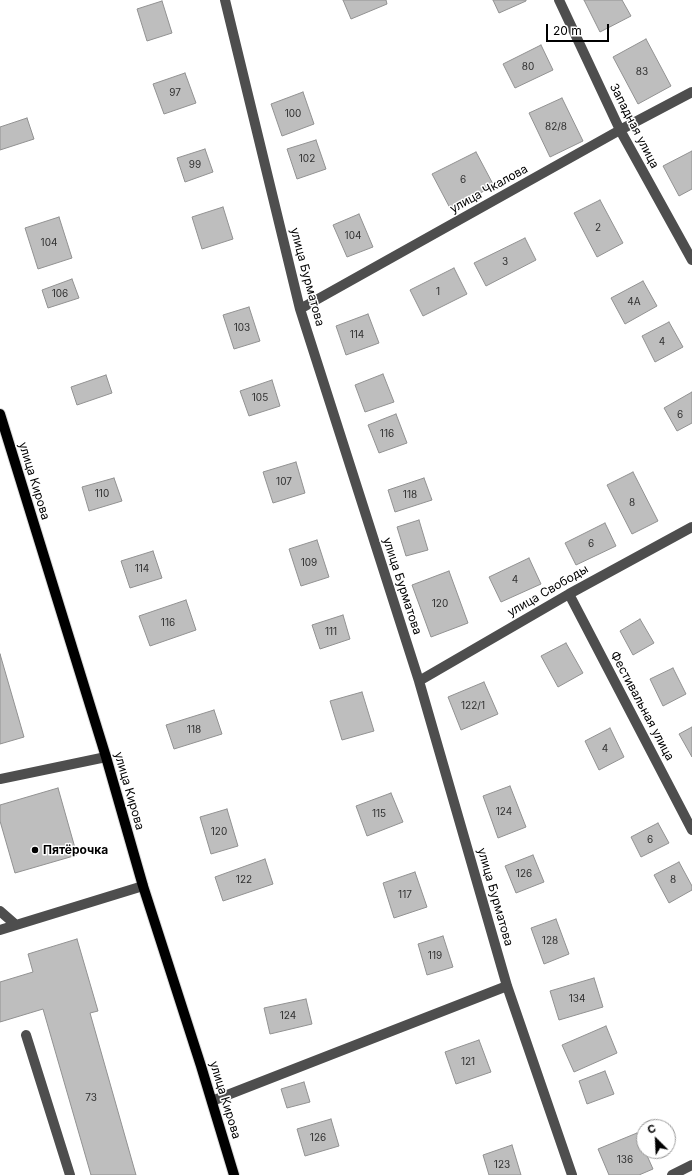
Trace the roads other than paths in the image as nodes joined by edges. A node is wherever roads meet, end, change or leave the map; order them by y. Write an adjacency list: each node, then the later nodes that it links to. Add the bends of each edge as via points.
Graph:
1 (225, 0): 6 (street, улица Бурматова)
2 (558, 0): 4 (street, Западная улица)
3 (692, 92): 4 (street, улица Чкалова)
4 (620, 130): 5 (street, Западная улица); 6 (street, улица Чкалова)
5 (692, 260)
6 (300, 309): 10 (street, улица Бурматова)
7 (0, 414): 11 (main road, улица Кирова)
8 (692, 527): 9 (street, улица Свободы)
9 (569, 594): 10 (street, улица Свободы); 13 (street, Фестивальная улица)
10 (419, 680): 18 (street, улица Бурматова)
11 (106, 757): 12 (street); 14 (main road, улица Кирова)
12 (0, 779)
13 (692, 830)
14 (142, 886): 16 (street); 20 (main road, улица Кирова)
15 (0, 911): 16 (street)
16 (16, 925): 17 (street)
17 (0, 930)
18 (507, 986): 20 (street); 24 (street, улица Бурматова)
19 (26, 1036): 22 (street)
20 (212, 1101): 23 (main road, улица Кирова)
21 (692, 1165): 25 (street)
22 (70, 1175)
23 (234, 1175)
24 (572, 1175)
25 (672, 1175)

